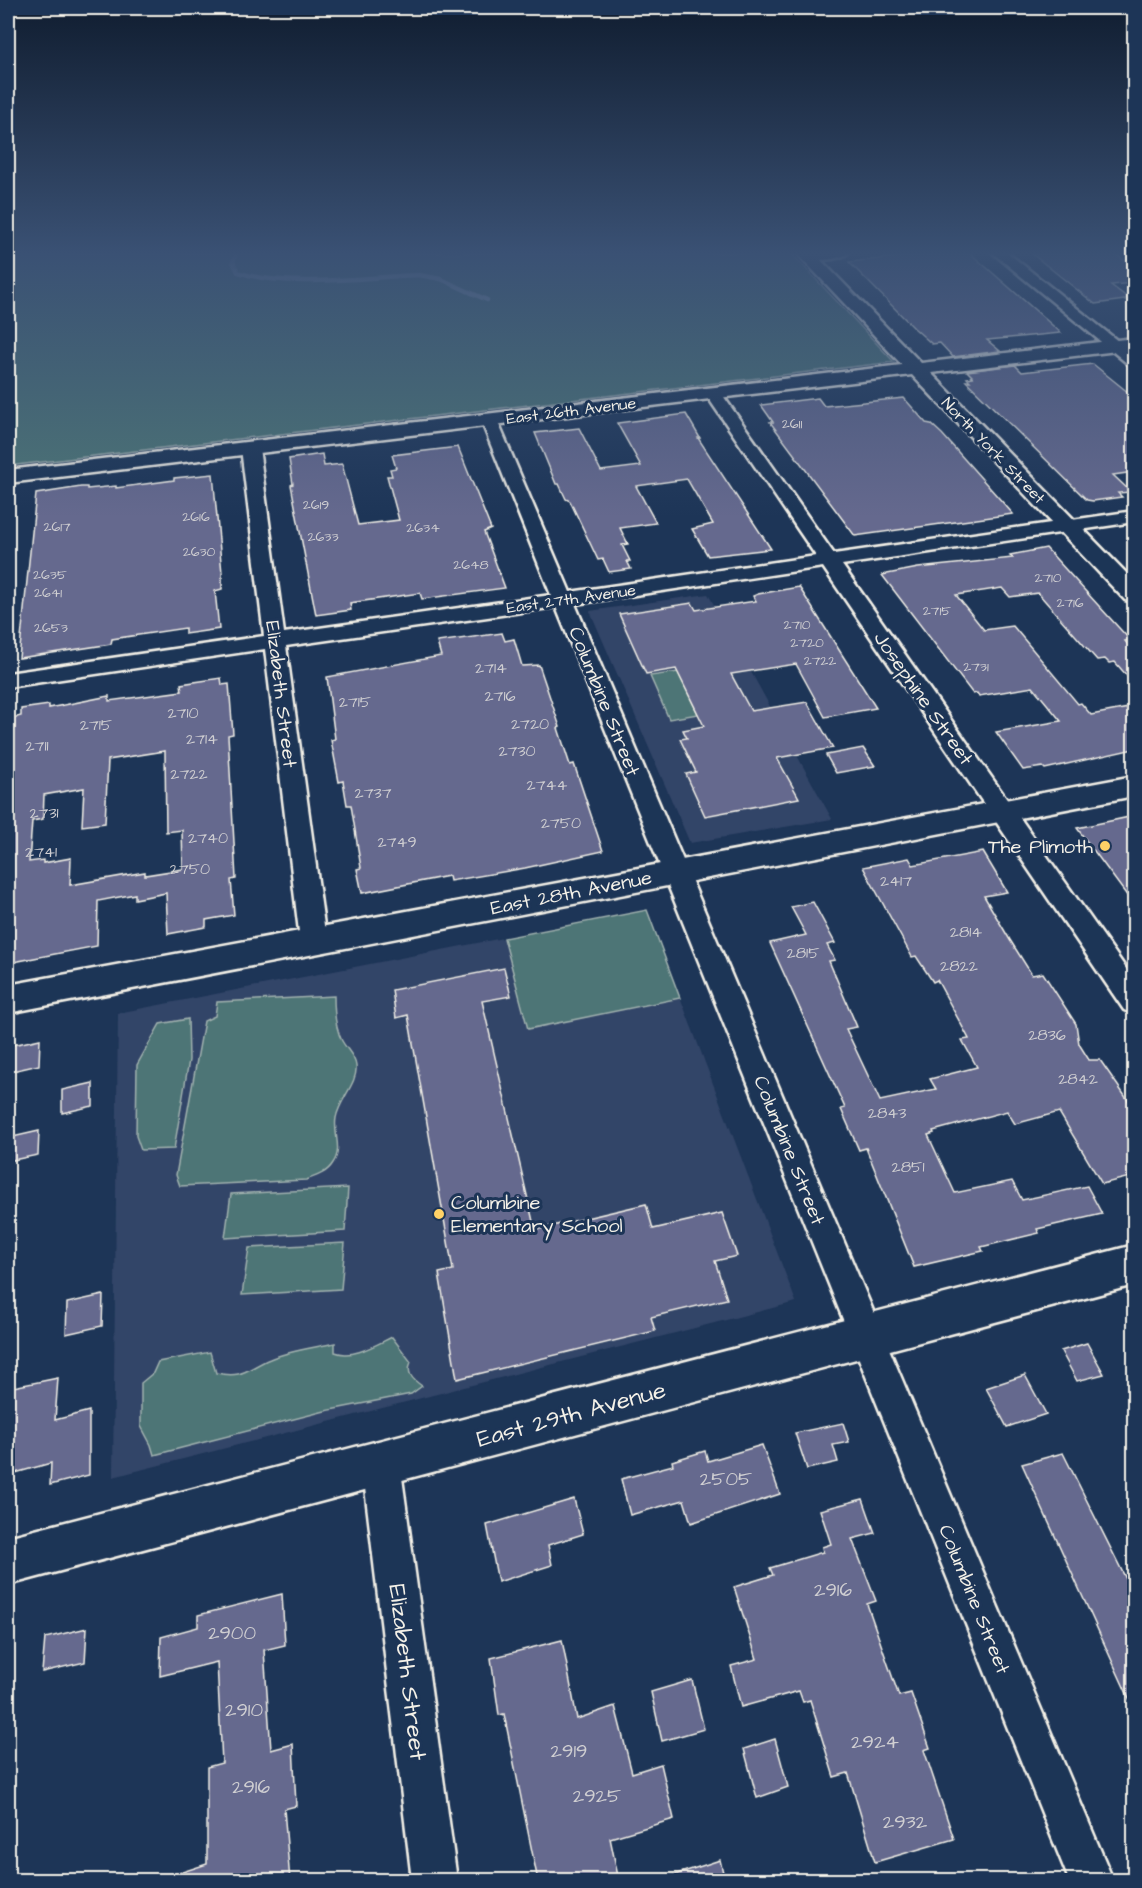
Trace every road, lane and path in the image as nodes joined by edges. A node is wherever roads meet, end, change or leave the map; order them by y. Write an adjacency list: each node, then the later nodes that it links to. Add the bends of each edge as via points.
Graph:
1 (889, 341): 6 (street, North York Street)
2 (1110, 341): 4 (street)
3 (1134, 343): 4 (street, East 26th Avenue)
4 (1115, 345): 5 (street); 6 (street, East 26th Avenue)
5 (1134, 361)
6 (916, 369): 7 (street, East 26th Avenue); 12 (street, North York Street)
7 (713, 393): 8 (street, East 26th Avenue); 13 (street, Josephine Street)
8 (489, 420): 9 (street, East 26th Avenue); 15 (street, Columbine Street)
9 (250, 448): 10 (street, East 26th Avenue); 16 (street, Elizabeth Street)
10 (8, 477)
11 (1134, 516): 12 (street, East 27th Avenue)
12 (1068, 526): 13 (street, East 27th Avenue); 14 (street, North York Street)
13 (829, 561): 15 (street, East 27th Avenue); 19 (street, Josephine Street)
14 (1134, 595)
15 (563, 599): 16 (street, East 27th Avenue); 20 (street, Columbine Street)
16 (275, 642): 17 (street, East 27th Avenue); 21 (street, Elizabeth Street)
17 (8, 680)
18 (1134, 786): 19 (street, East 28th Avenue)
19 (1002, 810): 20 (street, East 28th Avenue); 23 (street, Josephine Street)
20 (675, 872): 21 (street, East 28th Avenue); 25 (street, Columbine Street)
21 (313, 940): 22 (street, East 28th Avenue)
22 (8, 999)
23 (1134, 1002)
24 (1134, 1265): 25 (street, East 29th Avenue)
25 (867, 1336): 26 (street, East 29th Avenue); 29 (street, Columbine Street)
26 (381, 1463): 27 (street, East 29th Avenue); 28 (street, Elizabeth Street)
27 (8, 1561)
28 (435, 1881)
29 (1091, 1881)

